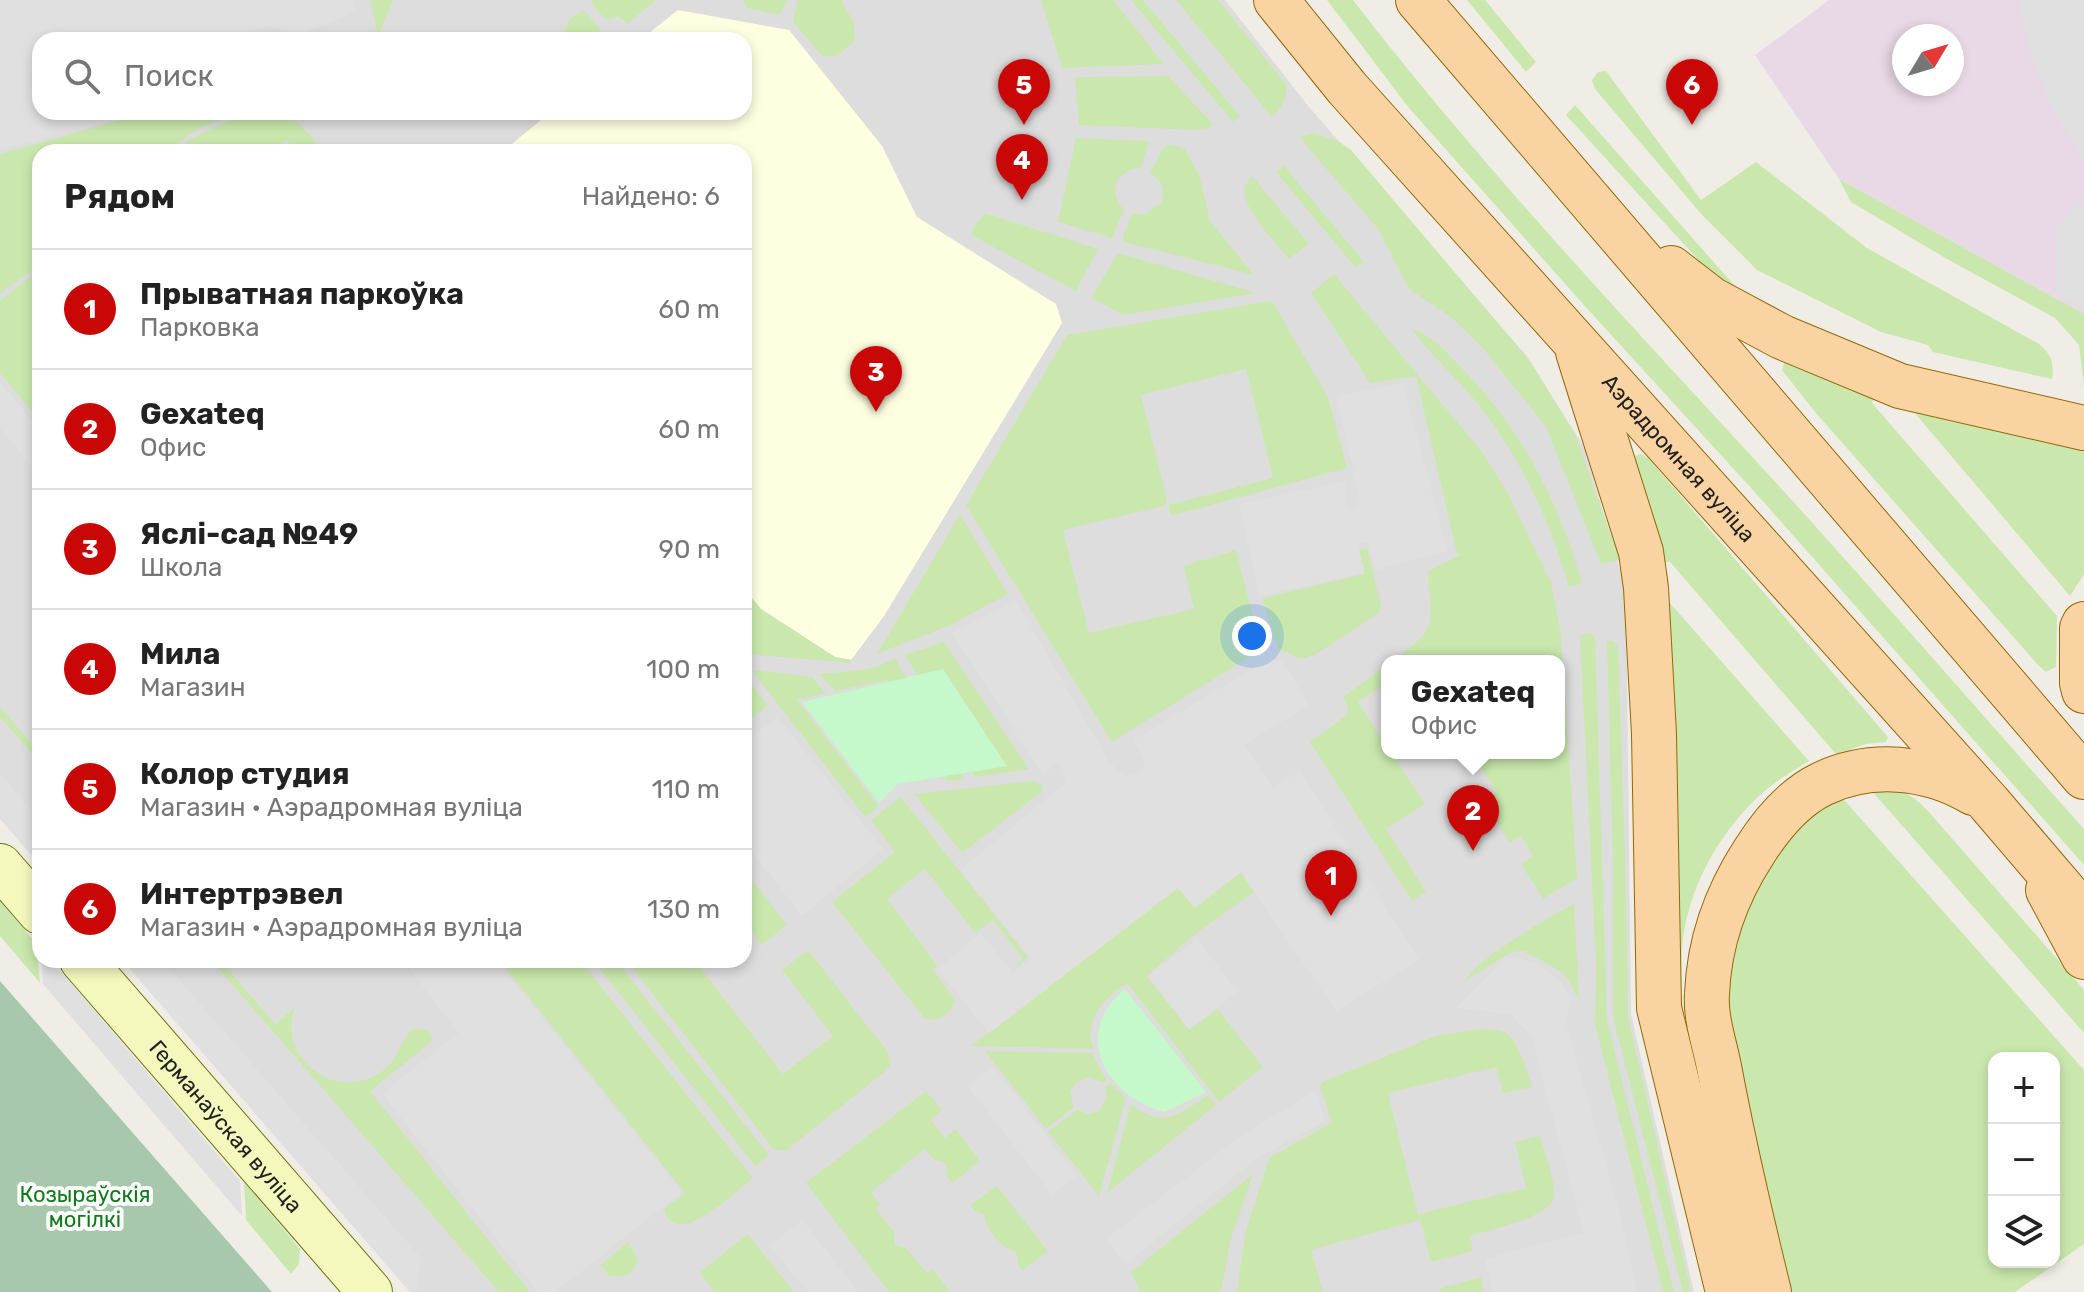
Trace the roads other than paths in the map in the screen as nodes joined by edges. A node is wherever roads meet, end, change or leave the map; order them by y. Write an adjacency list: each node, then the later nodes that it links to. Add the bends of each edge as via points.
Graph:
1 (1276, 0): 4 (main road, Аэрадромная вуліца, via 1347,88)
2 (1418, 0): 3 (main road)
3 (1603, 214): 5 (main road, via 1711,299 1782,337 1900,386); 8 (main road)
4 (1574, 339): 9 (main road, Аэрадромная вуліца); 17 (main road, via 1641,552 1654,734 1659,1008)
5 (2084, 428)
6 (2084, 624): 7 (main road)
7 (2084, 691)
8 (2084, 777)
9 (1989, 803): 10 (main road, Аэрадромная вуліца); 18 (main road, via 1958,784 1921,772 1896,768 1839,776 1809,790 1782,814 1744,866 1724,905 1706,997 1738,1167)
10 (2029, 852): 13 (main road, Аэрадромная вуліца); 14 (main road)
11 (0, 866): 12 (street)
12 (32, 903)
13 (2084, 914)
14 (2084, 957)
15 (89, 968): 16 (street, Германаўская вуліца)
16 (370, 1292)
17 (1728, 1292)
18 (1769, 1292)

